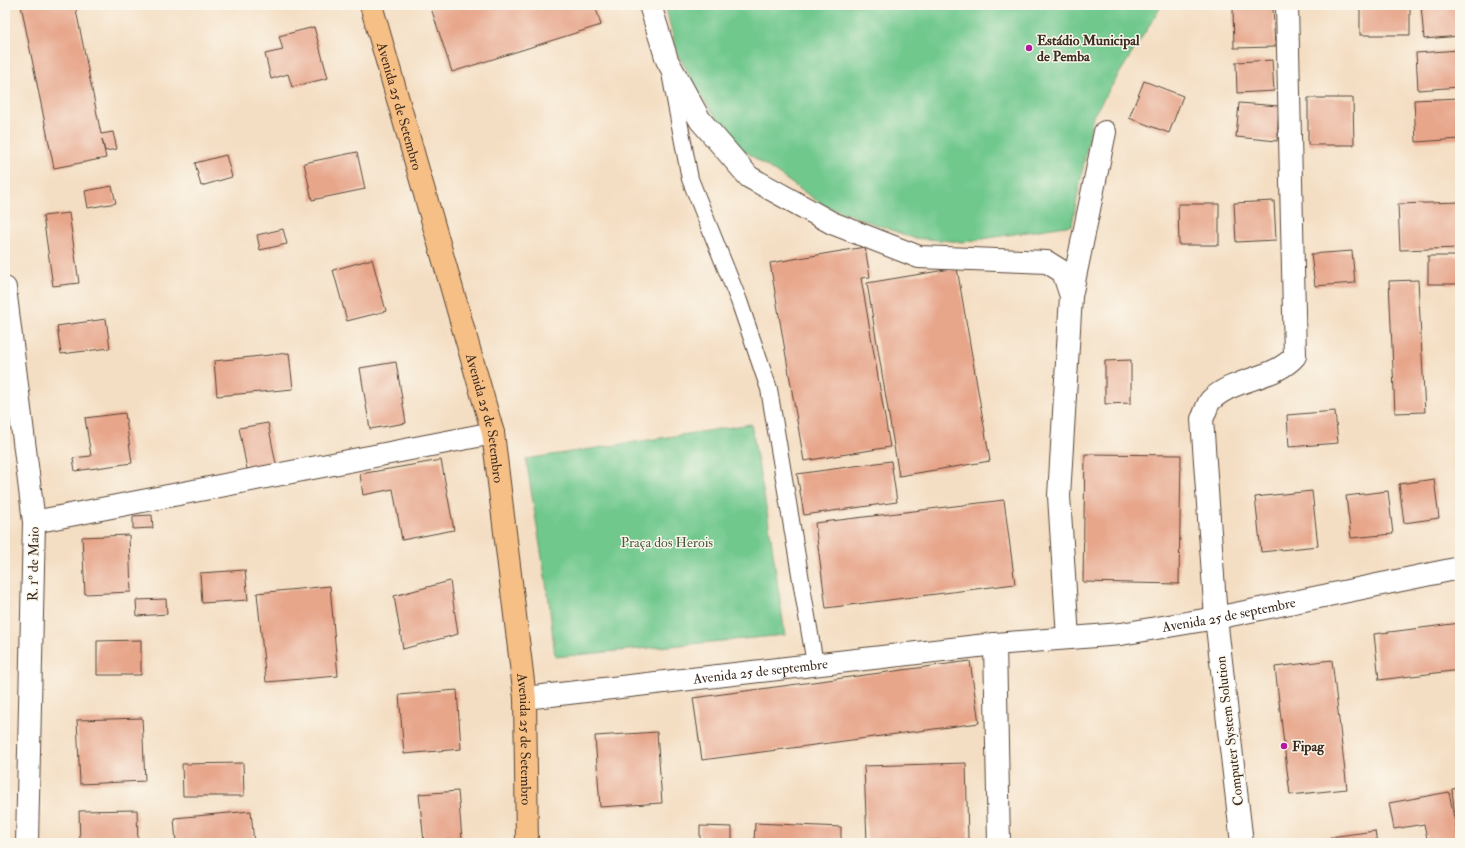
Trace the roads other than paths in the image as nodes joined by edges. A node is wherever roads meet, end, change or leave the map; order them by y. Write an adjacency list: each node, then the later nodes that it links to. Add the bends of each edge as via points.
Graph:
1 (372, 5): 9 (highway, Avenida 25 de Setembro)
2 (650, 5): 4 (street)
3 (1287, 5): 12 (street, Computer System Solution, via 1295,356 1288,364 1230,387 1210,401 1202,419)
4 (667, 60): 7 (street, via 700,120 749,177 832,223 919,258 1047,262 1063,272); 15 (lane, via 690,179 738,301 769,390)
5 (1105, 132): 7 (street)
6 (5, 288): 8 (street, R. 1º de Maio)
7 (1071, 296): 13 (street, via 1059,496)
8 (12, 406): 10 (street, R. 1º de Maio)
9 (493, 433): 10 (street); 16 (highway, Avenida 25 de Setembro)
10 (34, 522): 17 (street, R. 1º de Maio)
11 (1460, 568): 12 (street, Avenida 25 de septembre)
12 (1216, 618): 13 (street, Avenida 25 de septembre, via 1121,634); 20 (street, Computer System Solution)
13 (1068, 638): 14 (street, Avenida 25 de septembre)
14 (995, 644): 15 (street, Avenida 25 de septembre); 19 (street)
15 (815, 664): 16 (street, Avenida 25 de septembre)
16 (525, 698): 18 (highway, Avenida 25 de Setembro)
17 (27, 843)
18 (527, 843)
19 (999, 843)
20 (1242, 843)

